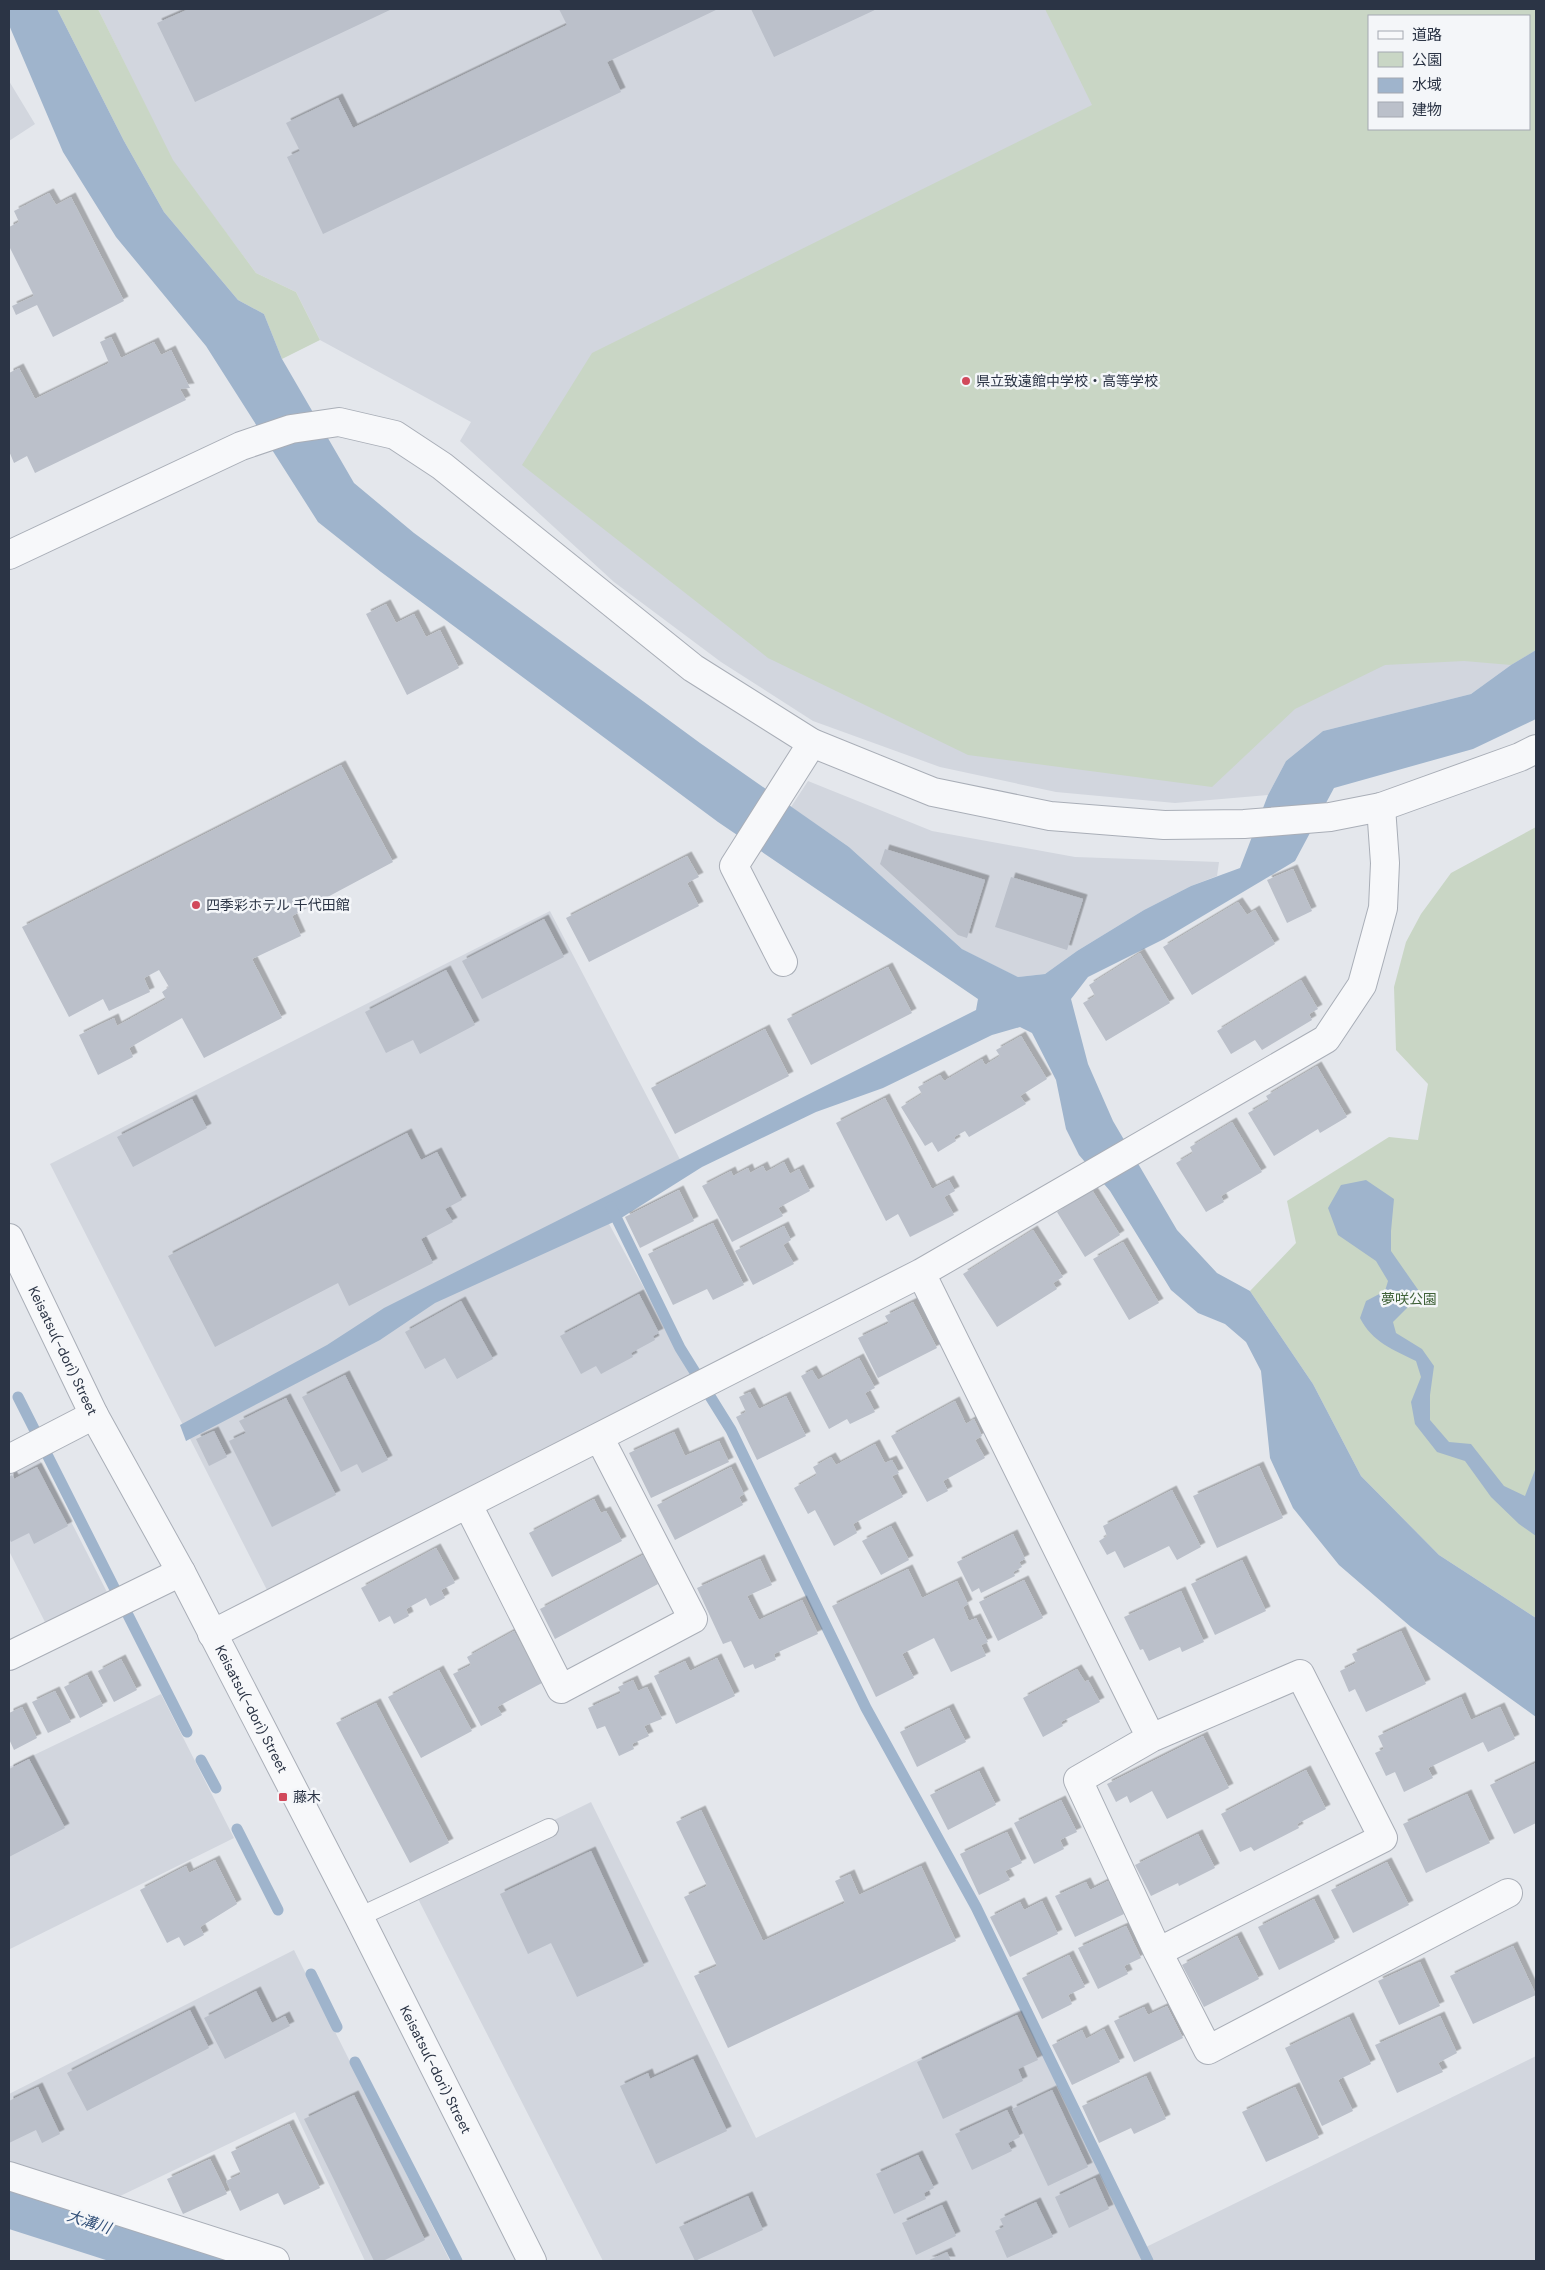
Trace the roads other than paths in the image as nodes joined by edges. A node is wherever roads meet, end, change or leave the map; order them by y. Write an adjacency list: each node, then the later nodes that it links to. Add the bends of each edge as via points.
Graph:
1 (9, 555): 2 (street, via 240,446 291,429 339,422 395,435 442,466 693,668)
2 (812, 743): 4 (street, via 932,792 1050,816 1164,825 1244,824 1330,817); 5 (street, via 734,866)
3 (1536, 749): 4 (street)
4 (1381, 807): 7 (street, via 1385,862 1383,908 1362,985 1326,1039)
5 (783, 962)
6 (9, 1238): 8 (street, Keisatsu(-dori) Street)
7 (921, 1273): 9 (street); 15 (street)
8 (94, 1415): 10 (street); 12 (street, Keisatsu(-dori) Street)
9 (599, 1437): 11 (street); 11 (street, via 693,1619 561,1689)
10 (9, 1459)
11 (468, 1505): 13 (street)
12 (181, 1572): 13 (street, Keisatsu(-dori) Street); 14 (street)
13 (212, 1634): 18 (street, Keisatsu(-dori) Street)
14 (9, 1656)
15 (1151, 1738): 19 (street, via 1078,1780); 19 (street, via 1300,1674 1383,1838)
16 (549, 1828): 18 (lane)
17 (1508, 1893): 19 (street, via 1208,2050)
18 (359, 1918): 22 (street, Keisatsu(-dori) Street)
19 (1158, 1952)
20 (9, 2176): 21 (street)
21 (275, 2261)
22 (532, 2261)

